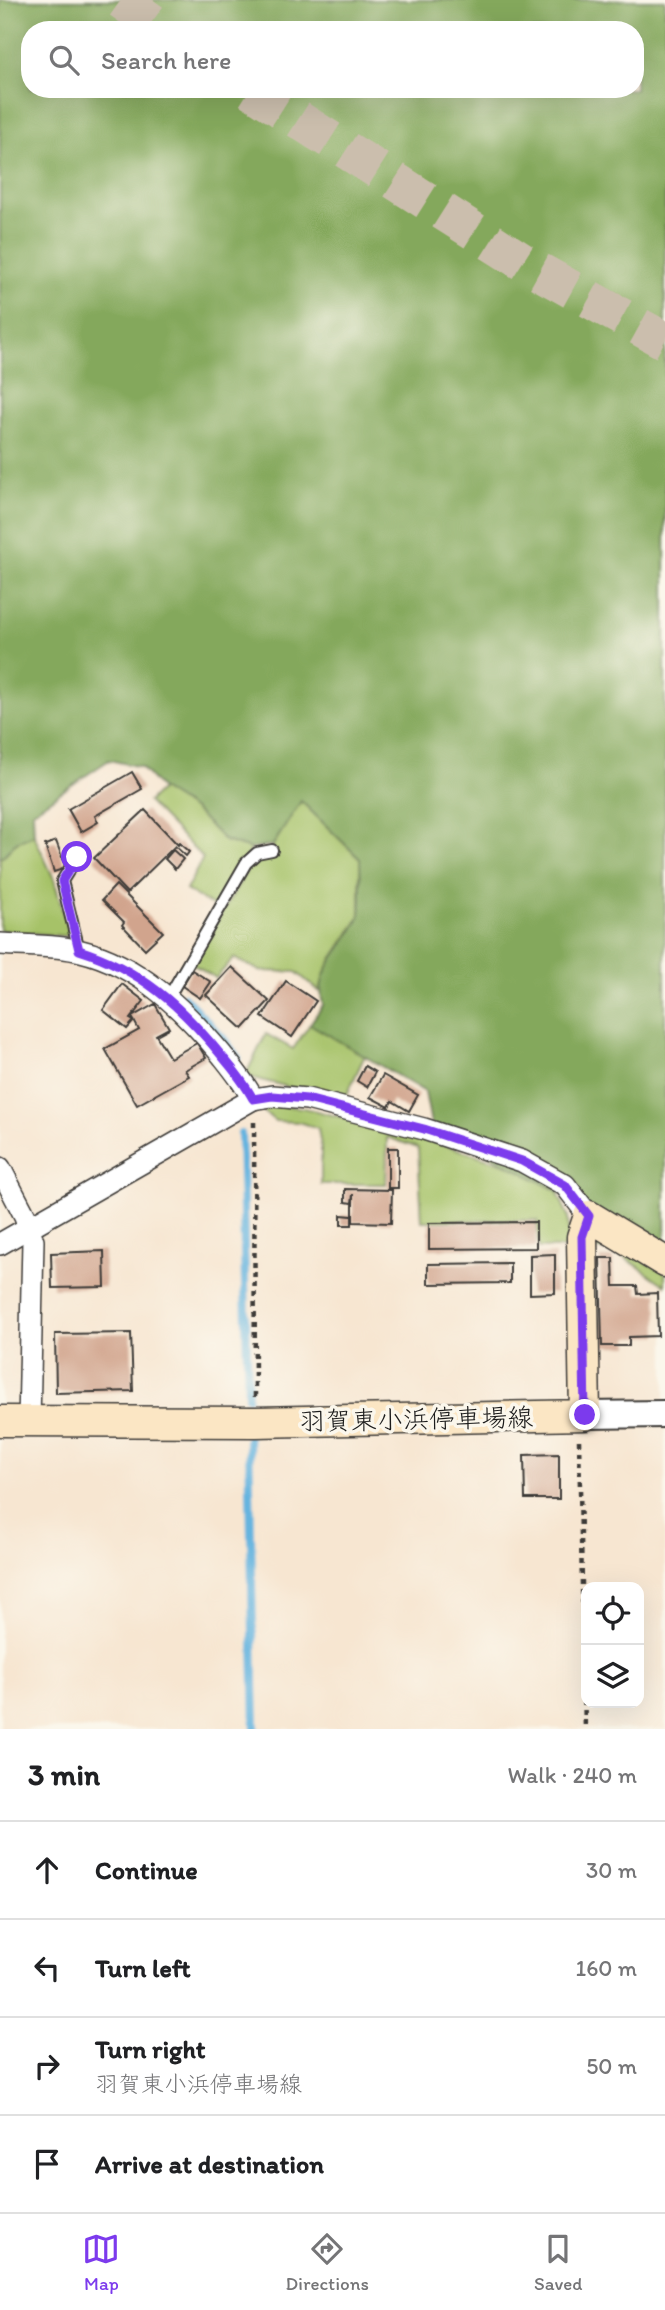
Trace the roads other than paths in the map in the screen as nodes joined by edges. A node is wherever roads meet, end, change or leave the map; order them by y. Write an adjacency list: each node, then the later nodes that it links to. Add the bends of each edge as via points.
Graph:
1 (272, 850): 5 (lane, via 257,853 246,863)
2 (77, 857): 4 (lane, via 62,881)
3 (0, 944): 4 (street)
4 (79, 950): 5 (street, via 113,963)
5 (168, 998): 6 (street, via 242,1078)
6 (253, 1099): 8 (street, via 307,1099 424,1129 512,1158 565,1185); 9 (street)
7 (0, 1168): 9 (street)
8 (589, 1216): 11 (main road); 13 (main road, via 582,1237)
9 (30, 1227): 10 (street); 14 (street, via 33,1241)
10 (0, 1244)
11 (665, 1262)
12 (665, 1414): 13 (street)
13 (585, 1415): 14 (main road, 羽賀東小浜停車場線)
14 (14, 1422)

